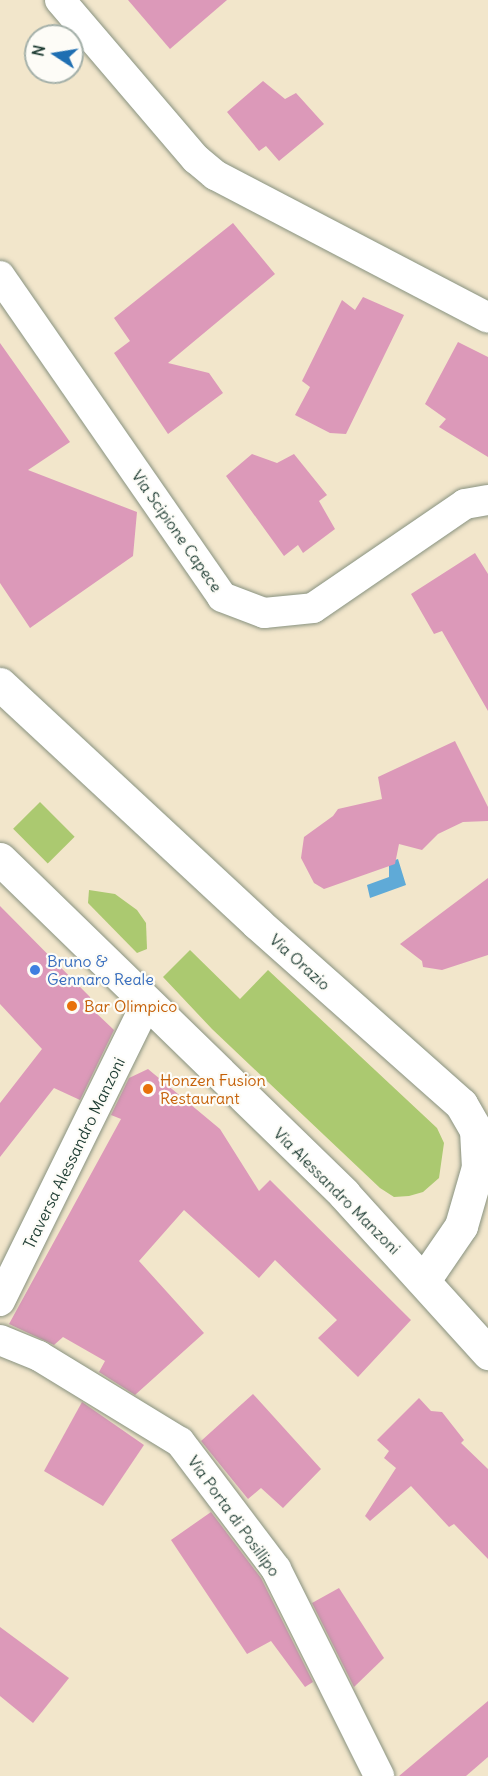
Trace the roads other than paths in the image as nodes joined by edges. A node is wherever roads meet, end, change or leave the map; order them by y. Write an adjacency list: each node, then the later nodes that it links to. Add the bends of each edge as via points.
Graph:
1 (60, 0): 3 (street, via 196,159 215,176)
2 (0, 276): 4 (street, Via Scipione Capece, via 222,597 264,613 312,608 465,504)
3 (488, 318)
4 (488, 500)
5 (0, 684): 8 (street, Via Orazio, via 257,923 461,1104 476,1130 478,1167 461,1226)
6 (0, 859): 7 (street, Via Alessandro Manzoni)
7 (146, 1004): 8 (street, Via Alessandro Manzoni, via 344,1194); 9 (street, Traversa Alessandro Manzoni)
8 (424, 1280): 11 (street, Via Alessandro Manzoni)
9 (0, 1301)
10 (0, 1340): 12 (street, Via Porta di Posillipo, via 39,1356 180,1442 276,1569)
11 (488, 1353)
12 (379, 1776)

